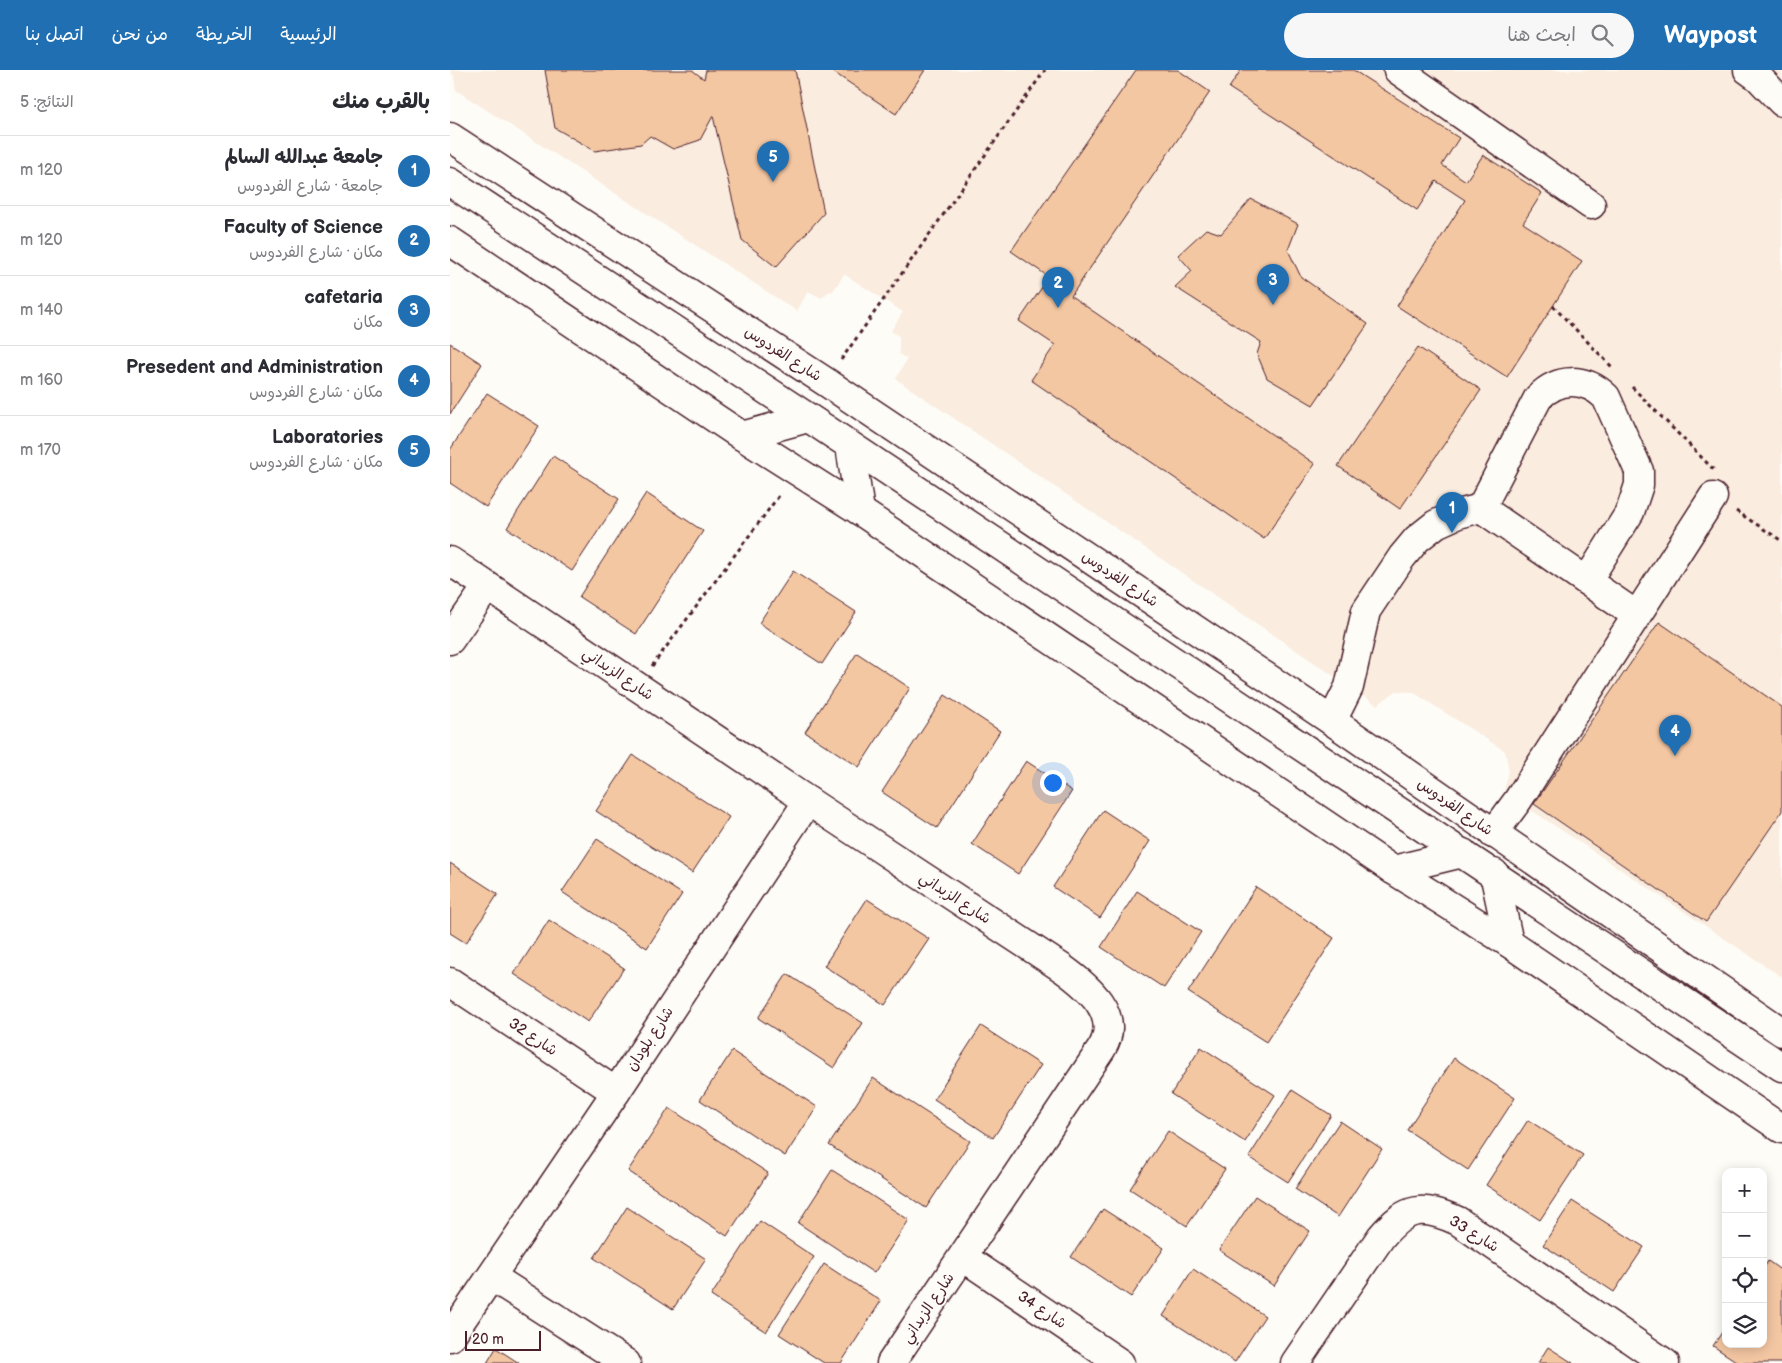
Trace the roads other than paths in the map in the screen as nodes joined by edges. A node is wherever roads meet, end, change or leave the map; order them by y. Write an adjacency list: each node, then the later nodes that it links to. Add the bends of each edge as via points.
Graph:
1 (1398, 70): 3 (street)
2 (1748, 70): 4 (street)
3 (1432, 79): 7 (street)
4 (1782, 102)
5 (450, 137): 20 (street, شارع الفردوس, via 826,382)
6 (450, 182): 9 (street)
7 (1591, 205)
8 (450, 241): 10 (street)
9 (808, 418): 10 (street); 11 (street)
10 (742, 436): 14 (street)
11 (850, 446): 14 (street); 23 (street)
12 (1713, 497): 18 (street)
13 (1481, 508): 16 (street); 16 (street, via 1544,392 1553,386 1572,382 1599,390 1606,397 1639,471 1639,485 1630,512); 20 (street, via 1436,524 1402,557 1366,611 1349,687)
14 (860, 511): 24 (street)
15 (450, 562): 17 (street, شارع الزبداني)
16 (1587, 581): 18 (street)
17 (487, 587): 19 (street); 21 (street, شارع الزبداني)
18 (1636, 615): 22 (street)
19 (450, 640)
20 (1332, 721): 22 (street, شارع الفردوس)
21 (808, 801): 30 (street, شارع بلودان); 32 (street, شارع الزبداني, via 1062,968 1096,997 1105,1013 1108,1038)
22 (1493, 834): 28 (street, شارع الفردوس)
23 (1463, 854): 24 (street); 25 (street)
24 (1393, 870): 26 (street)
25 (1494, 874): 26 (street); 29 (street)
26 (1509, 943): 31 (street)
27 (450, 982): 30 (street, شارع 32)
28 (1782, 1032)
29 (1782, 1067)
30 (616, 1092): 33 (street, شارع بلودان)
31 (1782, 1129)
32 (963, 1256): 36 (street, شارع الزبداني); 37 (street, شارع 34)
33 (492, 1277): 34 (street, شارع بلودان); 35 (street)
34 (450, 1337)
35 (626, 1363)
36 (891, 1363)
37 (1120, 1363)
38 (1295, 1363): 39 (street, شارع 33, via 1381,1237 1396,1221 1416,1210 1438,1212 1458,1221)
39 (1665, 1363)

